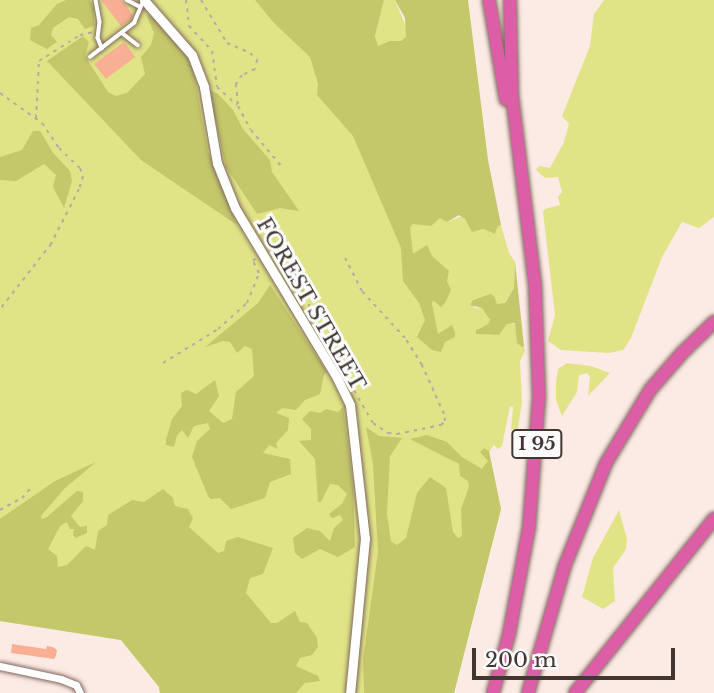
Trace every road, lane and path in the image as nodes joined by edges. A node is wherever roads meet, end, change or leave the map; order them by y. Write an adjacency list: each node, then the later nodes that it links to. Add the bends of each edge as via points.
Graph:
1 (96, 0): 8 (lane)
2 (127, 0): 7 (lane)
3 (186, 0): 14 (path, via 189,26 212,51 216,87)
4 (201, 0): 14 (path, via 227,43 257,60 255,69 236,84)
5 (489, 0): 17 (highway)
6 (510, 0): 17 (highway, I 95, via 512,96)
7 (143, 2): 9 (lane, via 134,23); 18 (street, FOREST STREET, via 184,42 198,66 221,174)
8 (98, 32): 11 (lane); 15 (path, via 80,35 39,61)
9 (122, 33): 10 (lane); 11 (lane)
10 (138, 45)
11 (102, 48): 12 (lane)
12 (90, 57)
13 (0, 93): 15 (path)
14 (237, 106): 16 (path)
15 (36, 119): 20 (path, via 80,168 83,180 51,244)
16 (282, 167)
17 (524, 192): 29 (highway, I 95, via 537,313 539,428 522,568)
18 (261, 255): 19 (path, via 276,251 295,273 324,339 373,423 397,434 441,425 445,418 422,365 405,338 362,291); 22 (path, via 253,261 259,274 247,303 218,329); 28 (street, FOREST STREET, via 340,382 351,411 365,538)
19 (345, 258)
20 (0, 309)
21 (714, 322): 30 (highway, via 658,380 606,463 565,565)
22 (163, 363)
23 (31, 488): 24 (path)
24 (0, 510)
25 (714, 519): 31 (highway)
26 (0, 666): 27 (street, via 61,679 76,685)
27 (80, 693)
28 (350, 693)
29 (493, 693)
30 (528, 693)
31 (575, 693)

